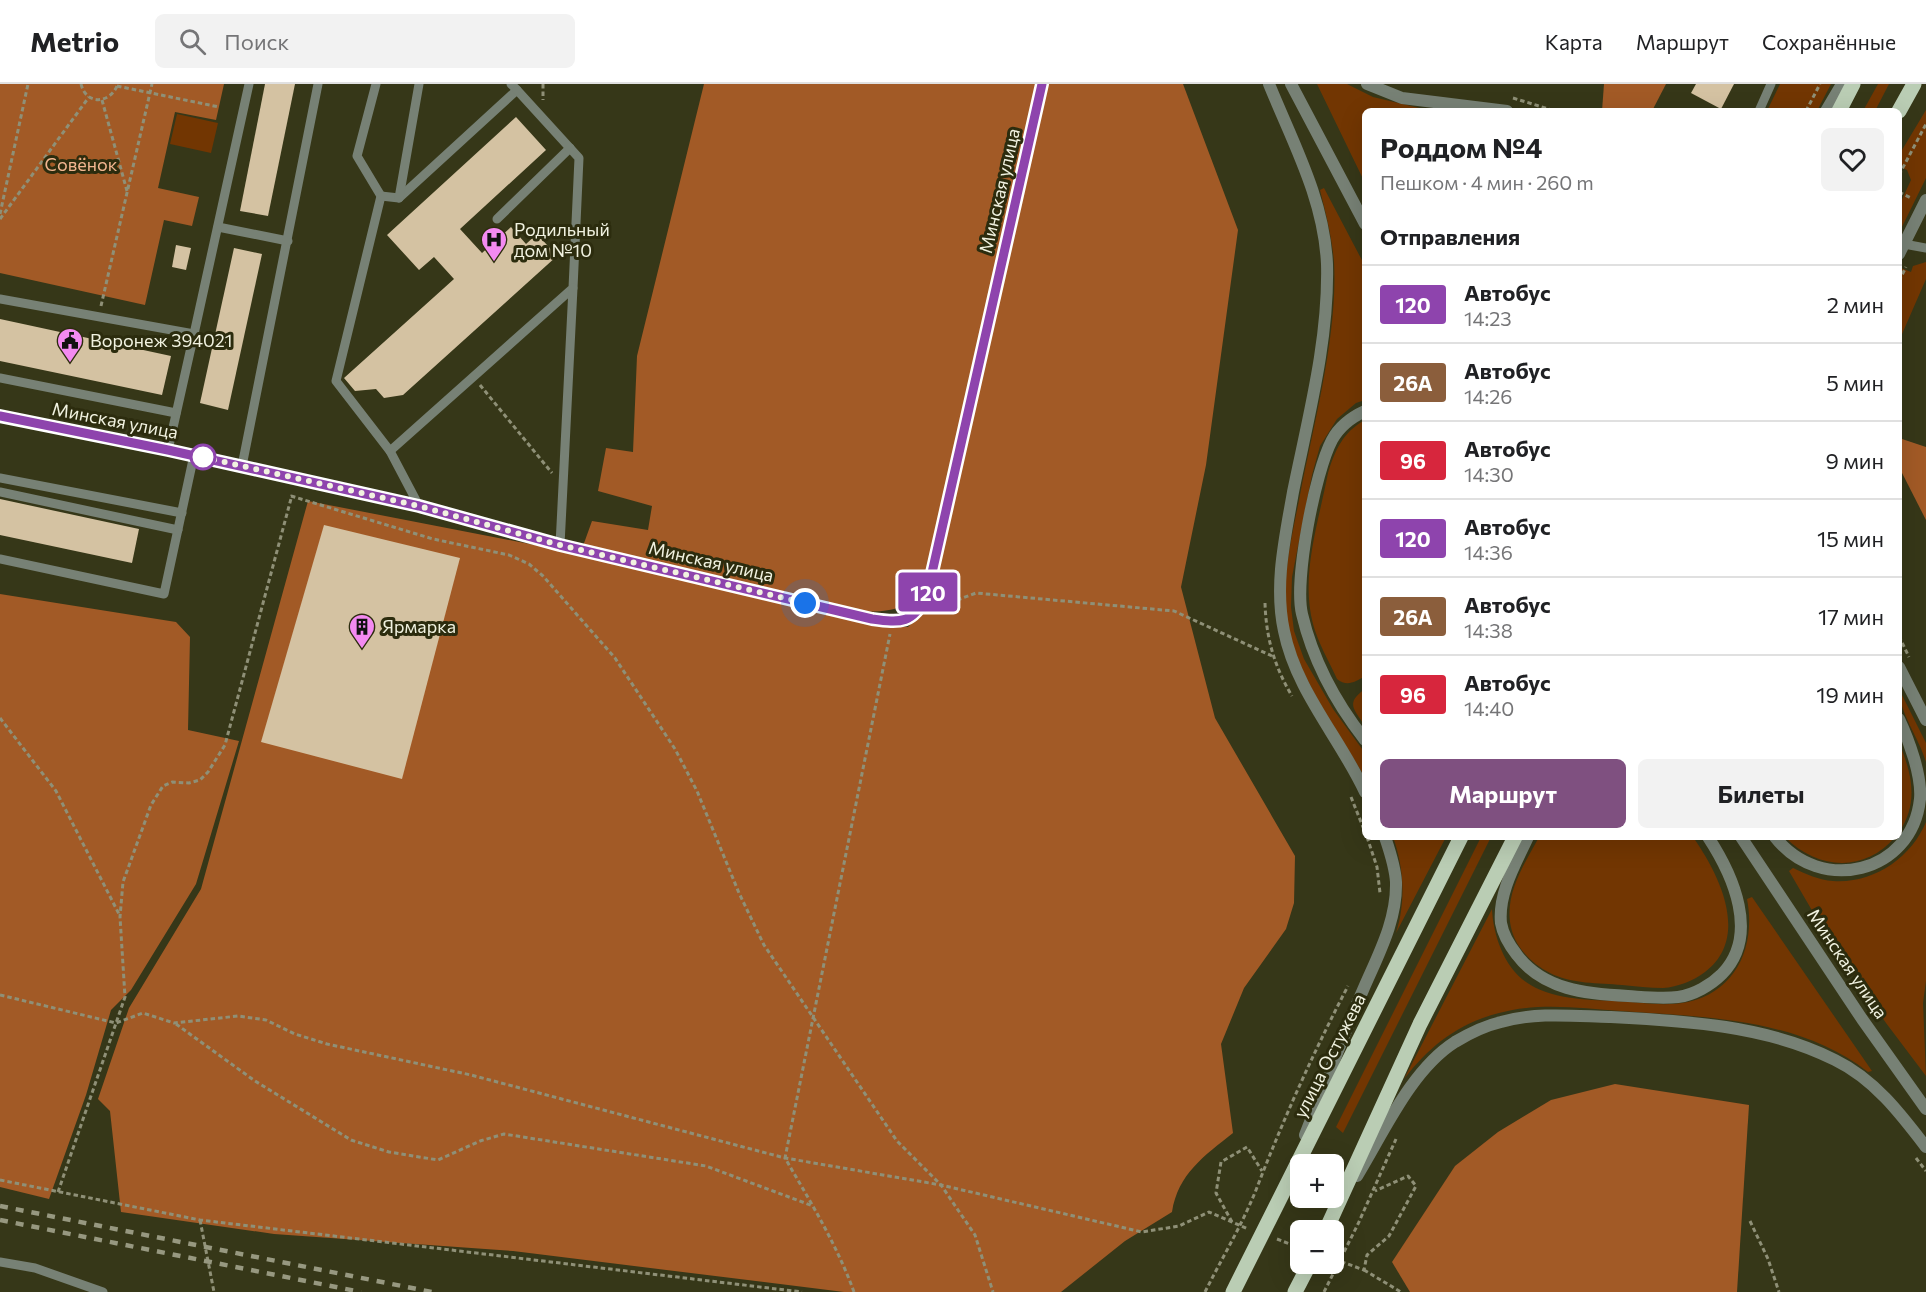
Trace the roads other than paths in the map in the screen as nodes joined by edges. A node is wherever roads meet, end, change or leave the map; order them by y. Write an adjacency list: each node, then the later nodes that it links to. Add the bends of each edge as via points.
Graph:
1 (249, 84): 26 (lane)
2 (318, 84): 27 (lane)
3 (376, 84): 21 (lane, via 357,156)
4 (419, 84): 22 (lane)
5 (1042, 84): 46 (street, Минская улица, via 929,587 920,609 912,617 892,622 872,619)
6 (1269, 84): 52 (street, via 1313,189 1327,266 1322,334 1279,582 1280,608 1284,633 1301,679)
7 (1291, 84): 24 (street)
8 (1367, 84): 14 (street, via 1402,98)
9 (1771, 84): 15 (lane)
10 (1842, 84): 16 (street)
11 (1853, 84): 17 (main road)
12 (1915, 84): 18 (main road); 19 (street)
13 (514, 87): 20 (lane); 22 (lane)
14 (1483, 108)
15 (1760, 108)
16 (1828, 108)
17 (1841, 108)
18 (1901, 108)
19 (1902, 113)
20 (570, 148): 25 (lane); 30 (lane, via 579,158)
21 (381, 196): 22 (lane); 38 (lane, via 336,381)
22 (399, 198)
23 (1926, 200): 29 (street)
24 (1362, 218)
25 (497, 219)
26 (218, 227): 27 (lane); 32 (lane)
27 (288, 241): 40 (lane)
28 (1926, 248): 29 (lane)
29 (1902, 249)
30 (573, 288): 38 (lane); 46 (lane)
31 (0, 299): 32 (lane)
32 (194, 334): 35 (lane)
33 (0, 378): 35 (lane)
34 (1362, 412): 51 (street, via 1352,417 1333,438 1324,457 1299,591 1312,648 1328,684)
35 (176, 413): 37 (lane)
36 (0, 416): 37 (street, Минская улица)
37 (168, 450): 39 (street, Минская улица)
38 (390, 451): 43 (lane)
39 (194, 455): 40 (street, Минская улица); 44 (lane)
40 (242, 466): 43 (street, Минская улица)
41 (0, 478): 44 (lane)
42 (0, 492): 45 (lane)
43 (419, 506): 46 (street, Минская улица)
44 (182, 513): 45 (lane)
45 (178, 530): 47 (lane, via 164,594)
46 (560, 545)
47 (0, 559)
48 (1902, 673): 49 (street)
49 (1926, 720)
50 (1902, 728): 59 (street, via 1918,775 1920,799 1914,822 1894,850 1864,868 1824,870 1795,857)
51 (1362, 735)
52 (1362, 787)
53 (1386, 840): 62 (street, via 1396,882 1385,942)
54 (1459, 840): 62 (main road, улица Остужева)
55 (1513, 840): 63 (main road, via 1420,1024)
56 (1527, 840): 57 (street, via 1506,885 1501,914 1506,939 1523,963 1544,980 1576,991 1678,997 1714,982 1729,967 1738,947 1738,901 1724,862)
57 (1710, 840)
58 (1743, 840): 60 (street, Минская улица)
59 (1778, 840)
60 (1926, 1109)
61 (1926, 1147): 63 (street, via 1898,1110 1864,1077 1793,1042 1766,1034 1677,1022 1527,1017 1475,1030 1428,1064)
62 (1279, 1199): 68 (main road, улица Остужева)
63 (1335, 1213): 64 (main road)
64 (1331, 1220)
65 (0, 1262): 67 (lane, via 35,1268)
66 (1304, 1274): 69 (main road)
67 (103, 1292)
68 (1233, 1292)
69 (1295, 1292)

